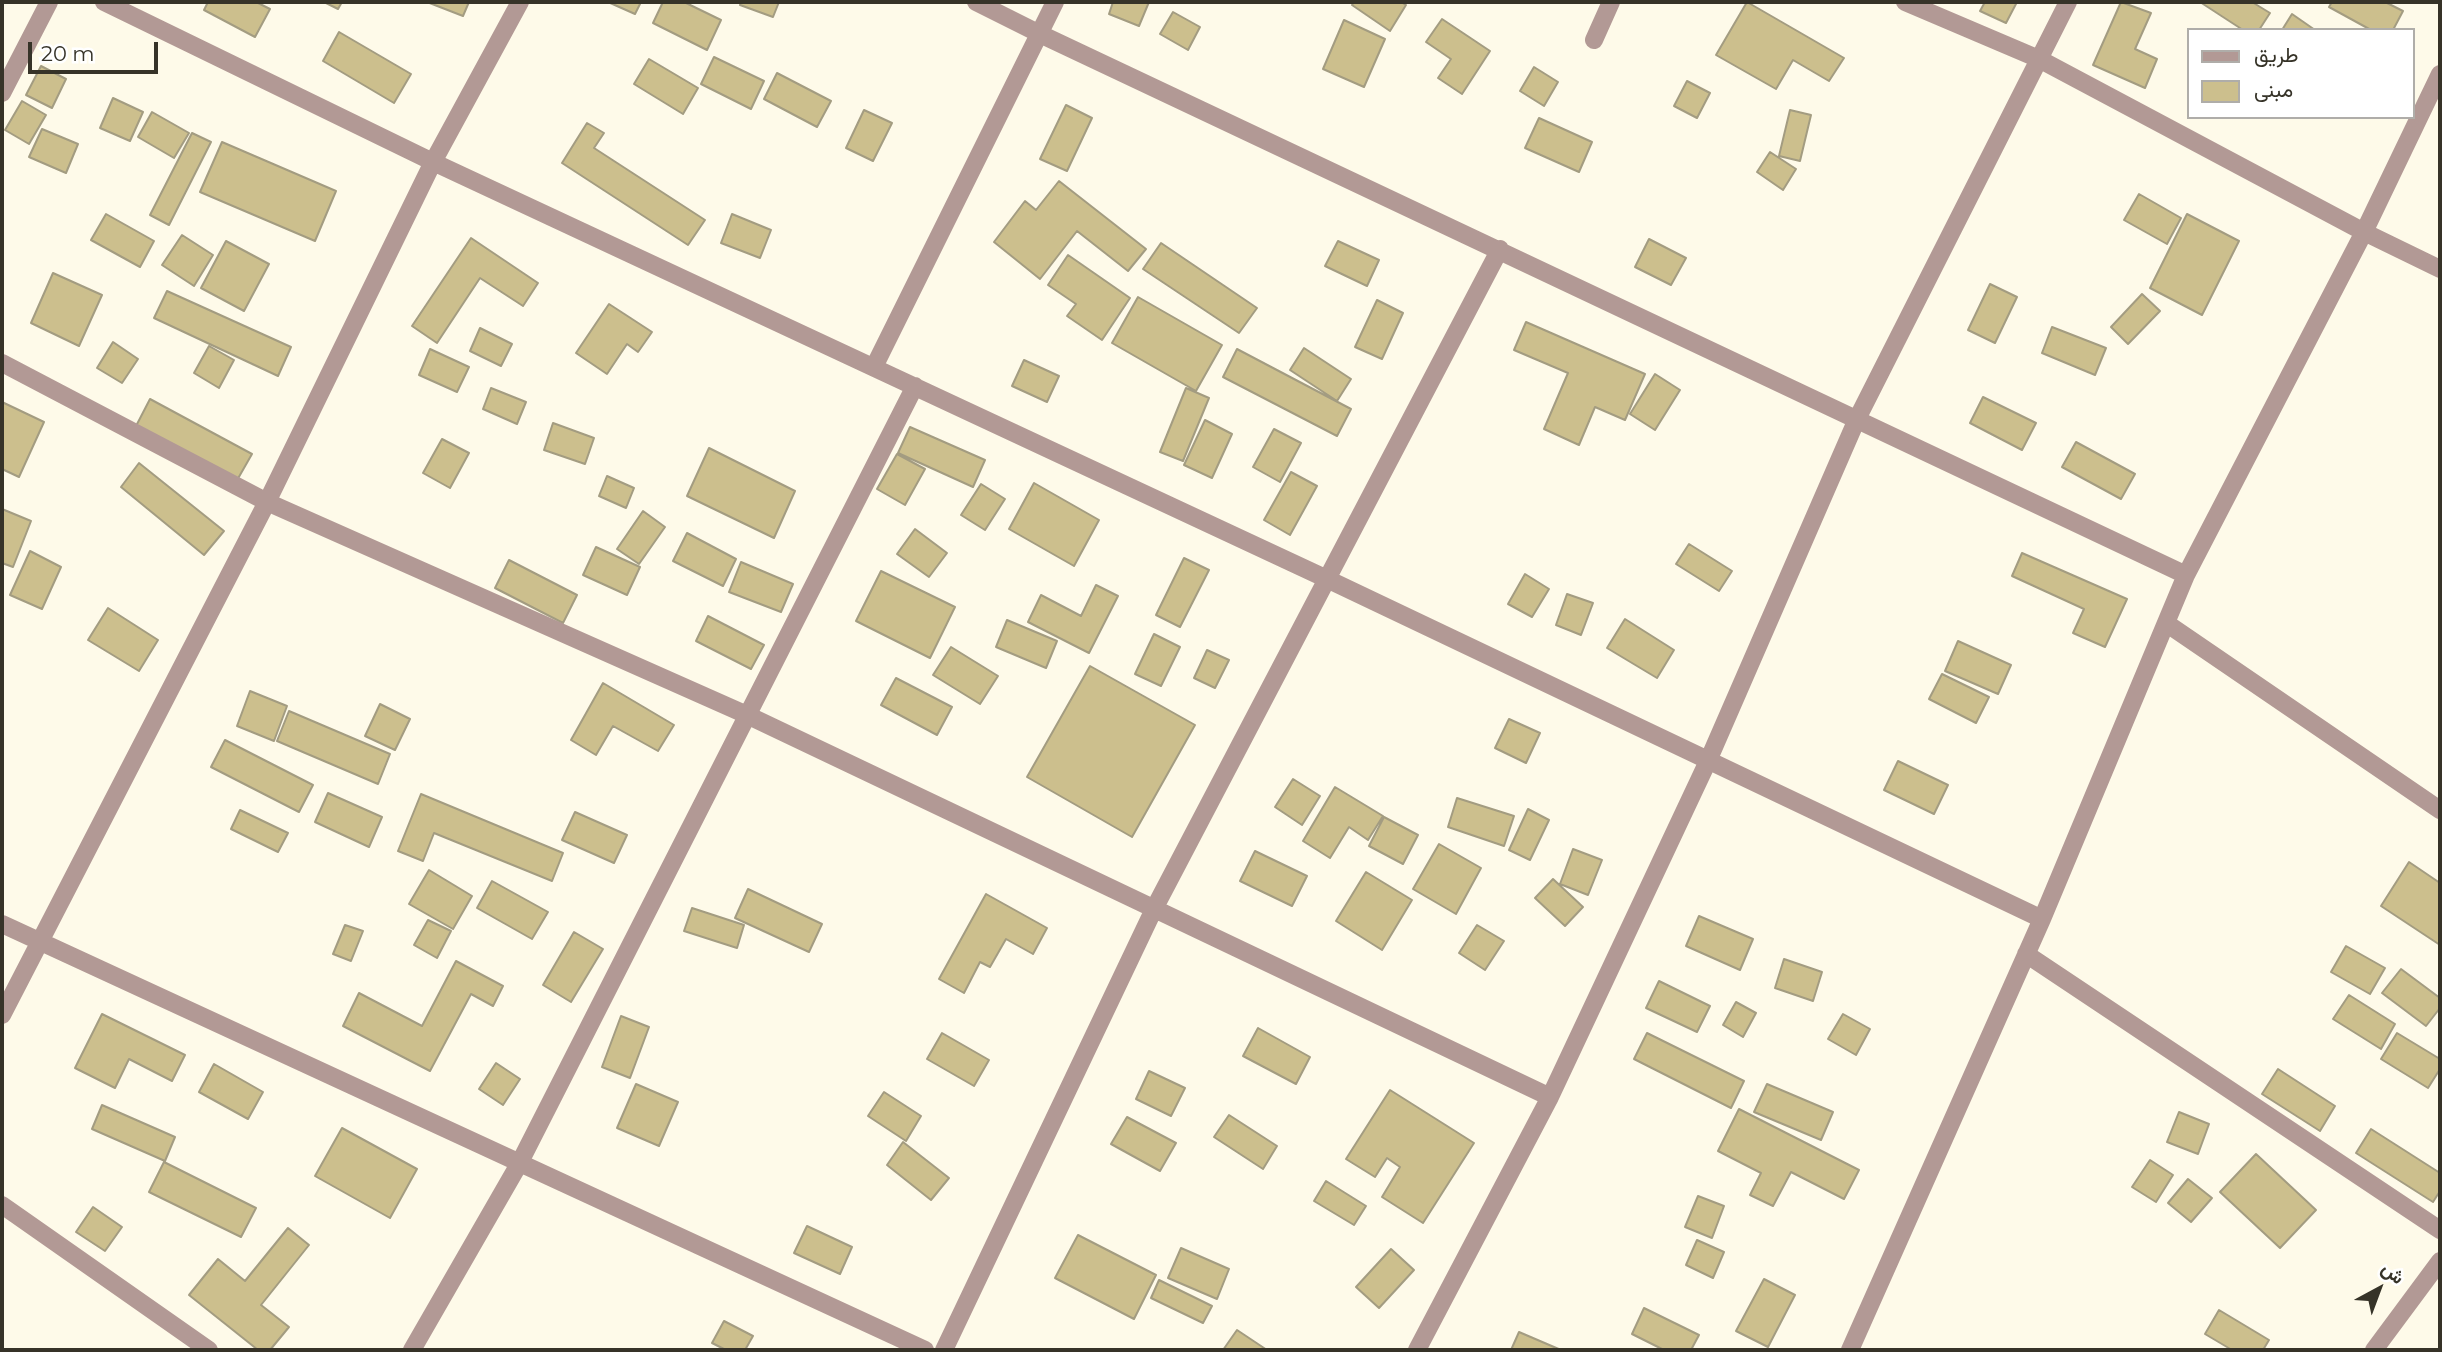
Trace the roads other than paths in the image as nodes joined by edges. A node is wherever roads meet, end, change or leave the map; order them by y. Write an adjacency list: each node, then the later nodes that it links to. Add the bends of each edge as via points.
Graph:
1 (49, 2): 13 (street)
2 (104, 2): 14 (street)
3 (520, 2): 14 (street)
4 (976, 2): 9 (street)
5 (1055, 2): 9 (street)
6 (1611, 2): 10 (street)
7 (1905, 2): 11 (street)
8 (2068, 2): 11 (street)
9 (1040, 34): 16 (street); 19 (street)
10 (1594, 40)
11 (2039, 59): 15 (street); 21 (street)
12 (2440, 74): 15 (street)
13 (2, 93)
14 (433, 162): 19 (street); 22 (street)
15 (2364, 232): 17 (street); 23 (street)
16 (1500, 250): 21 (street); 24 (street)
17 (2440, 269)
18 (2, 363): 22 (street)
19 (874, 368): 20 (street)
20 (915, 386): 24 (street); 26 (street)
21 (1857, 419): 23 (street); 27 (street)
22 (267, 502): 26 (street); 32 (street)
23 (2186, 575): 25 (street)
24 (1327, 579): 27 (street); 29 (street)
25 (2166, 623): 28 (street); 30 (street)
26 (747, 715): 29 (street); 36 (street)
27 (1708, 761): 30 (street); 35 (street)
28 (2440, 810)
29 (1154, 909): 35 (street); 43 (street)
30 (2042, 919): 33 (street)
31 (2, 924): 32 (street)
32 (39, 943): 34 (street); 36 (street)
33 (2026, 954): 38 (street); 45 (street)
34 (2, 1015)
35 (1550, 1097): 44 (street)
36 (519, 1164): 41 (street); 42 (street)
37 (2, 1205): 40 (street)
38 (2440, 1230)
39 (2440, 1261): 46 (street)
40 (209, 1350)
41 (412, 1350)
42 (925, 1350)
43 (944, 1350)
44 (1417, 1350)
45 (1850, 1350)
46 (2374, 1350)

